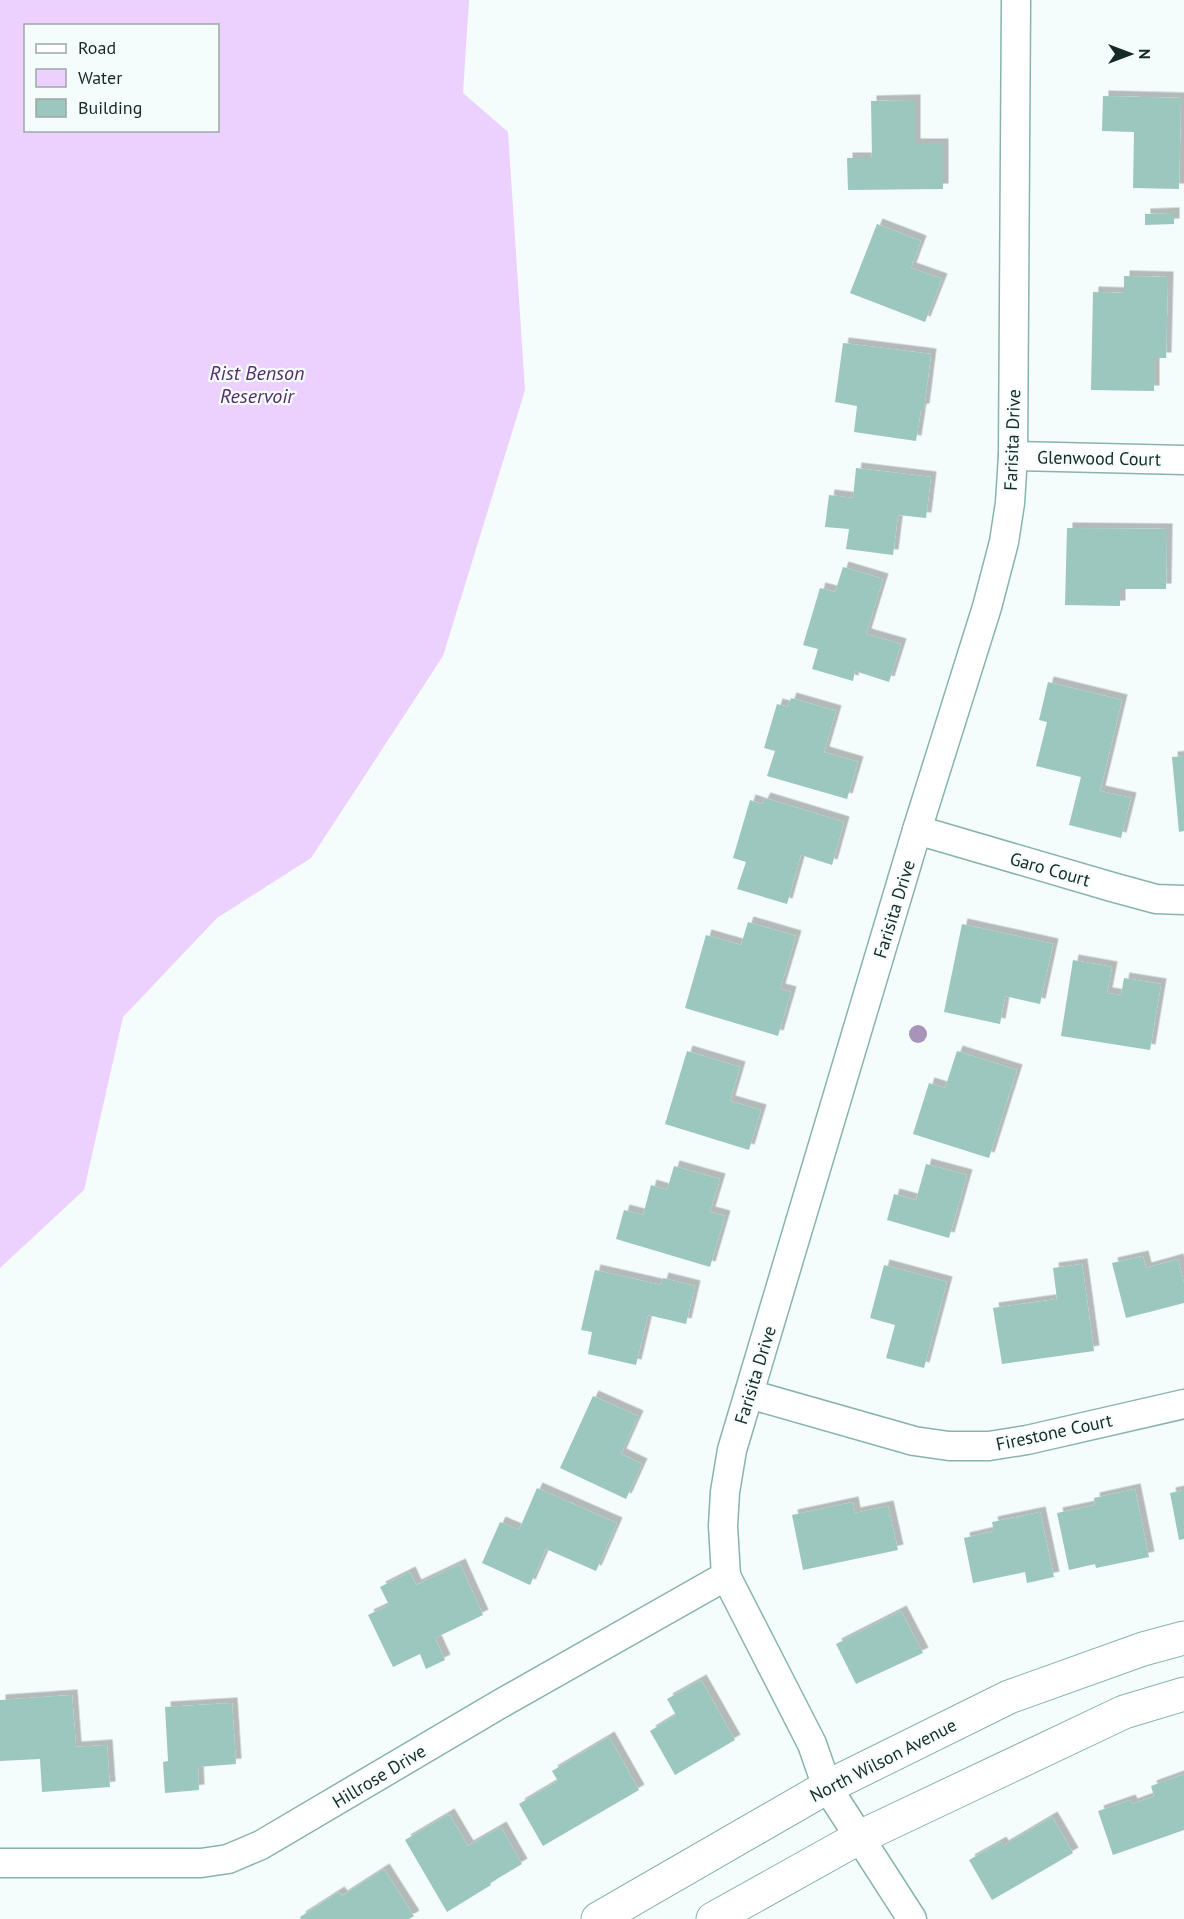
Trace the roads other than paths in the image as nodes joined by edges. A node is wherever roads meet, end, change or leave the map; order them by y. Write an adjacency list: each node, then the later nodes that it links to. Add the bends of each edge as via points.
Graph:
1 (1016, 0): 2 (street, Farisita Drive)
2 (1013, 456): 3 (street, Glenwood Court); 4 (street, Farisita Drive, via 1004,542)
3 (1184, 460)
4 (917, 830): 5 (street, Garo Court, via 1112,888 1156,899); 6 (street, Farisita Drive)
5 (1184, 900)
6 (749, 1394): 7 (street, Firestone Court, via 914,1441 949,1446 989,1446 1027,1440); 8 (street, Farisita Drive, via 732,1450 725,1492)
7 (1184, 1404)
8 (726, 1576): 11 (street, Farisita Drive, via 812,1744); 13 (street, Hillrose Drive, via 261,1845 228,1859 201,1863)
9 (1184, 1638): 11 (main road, North Wilson Avenue, via 1009,1697)
10 (1184, 1694): 12 (main road, via 1124,1712)
11 (827, 1787): 12 (street, Farisita Drive); 14 (main road, North Wilson Avenue)
12 (860, 1838): 15 (main road); 16 (street)
13 (0, 1863)
14 (598, 1919)
15 (713, 1919)
16 (912, 1919)

